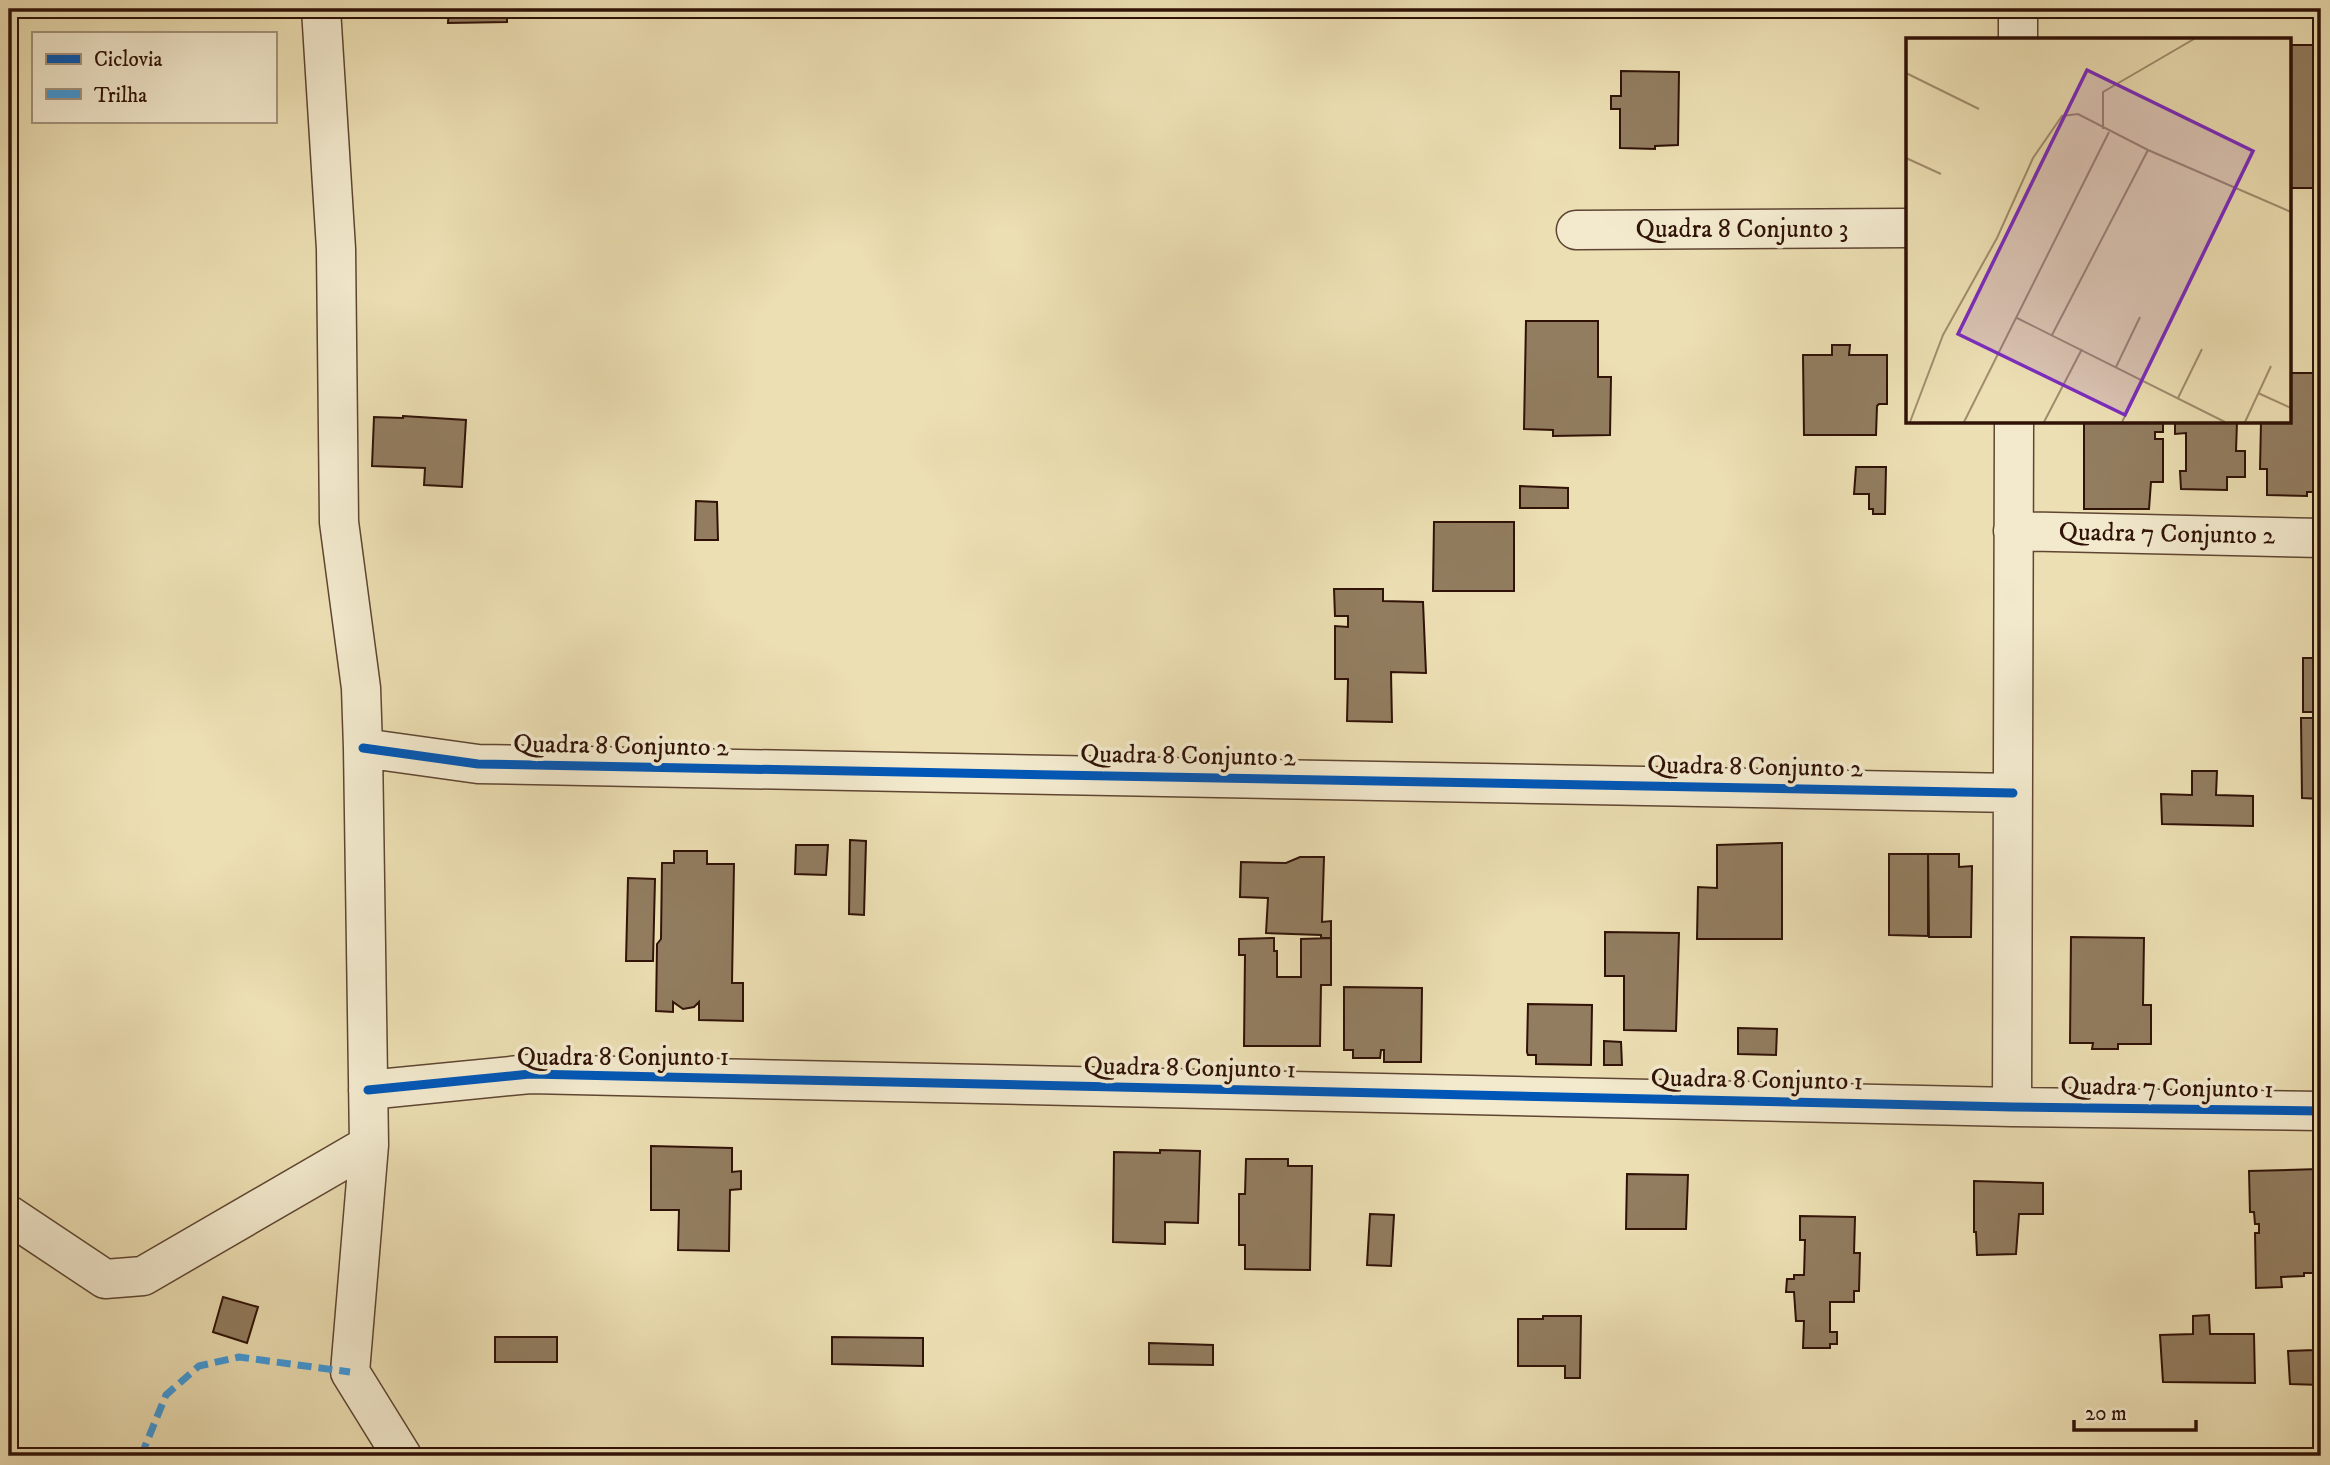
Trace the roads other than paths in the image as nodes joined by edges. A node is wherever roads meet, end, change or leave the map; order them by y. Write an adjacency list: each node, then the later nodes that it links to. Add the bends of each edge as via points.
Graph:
1 (321, 9): 9 (street, via 336,248 339,522 361,688)
2 (2018, 9): 3 (street)
3 (2018, 38)
4 (1906, 228): 5 (street, Quadra 8 Conjunto 3)
5 (1576, 230)
6 (2014, 424): 7 (street)
7 (2012, 531): 8 (street, Quadra 7 Conjunto 2); 10 (street)
8 (2321, 538)
9 (363, 748): 10 (street, Quadra 8 Conjunto 2, via 478,764); 11 (street)
10 (2012, 793): 12 (street)
11 (368, 1090): 12 (street, Quadra 8 Conjunto 1, via 530,1074); 14 (street)
12 (2012, 1107): 13 (street, Quadra 7 Conjunto 1)
13 (2321, 1111)
14 (369, 1145): 15 (street, via 143,1276 105,1279); 16 (street, via 350,1373)
15 (9, 1215)
16 (402, 1456)

